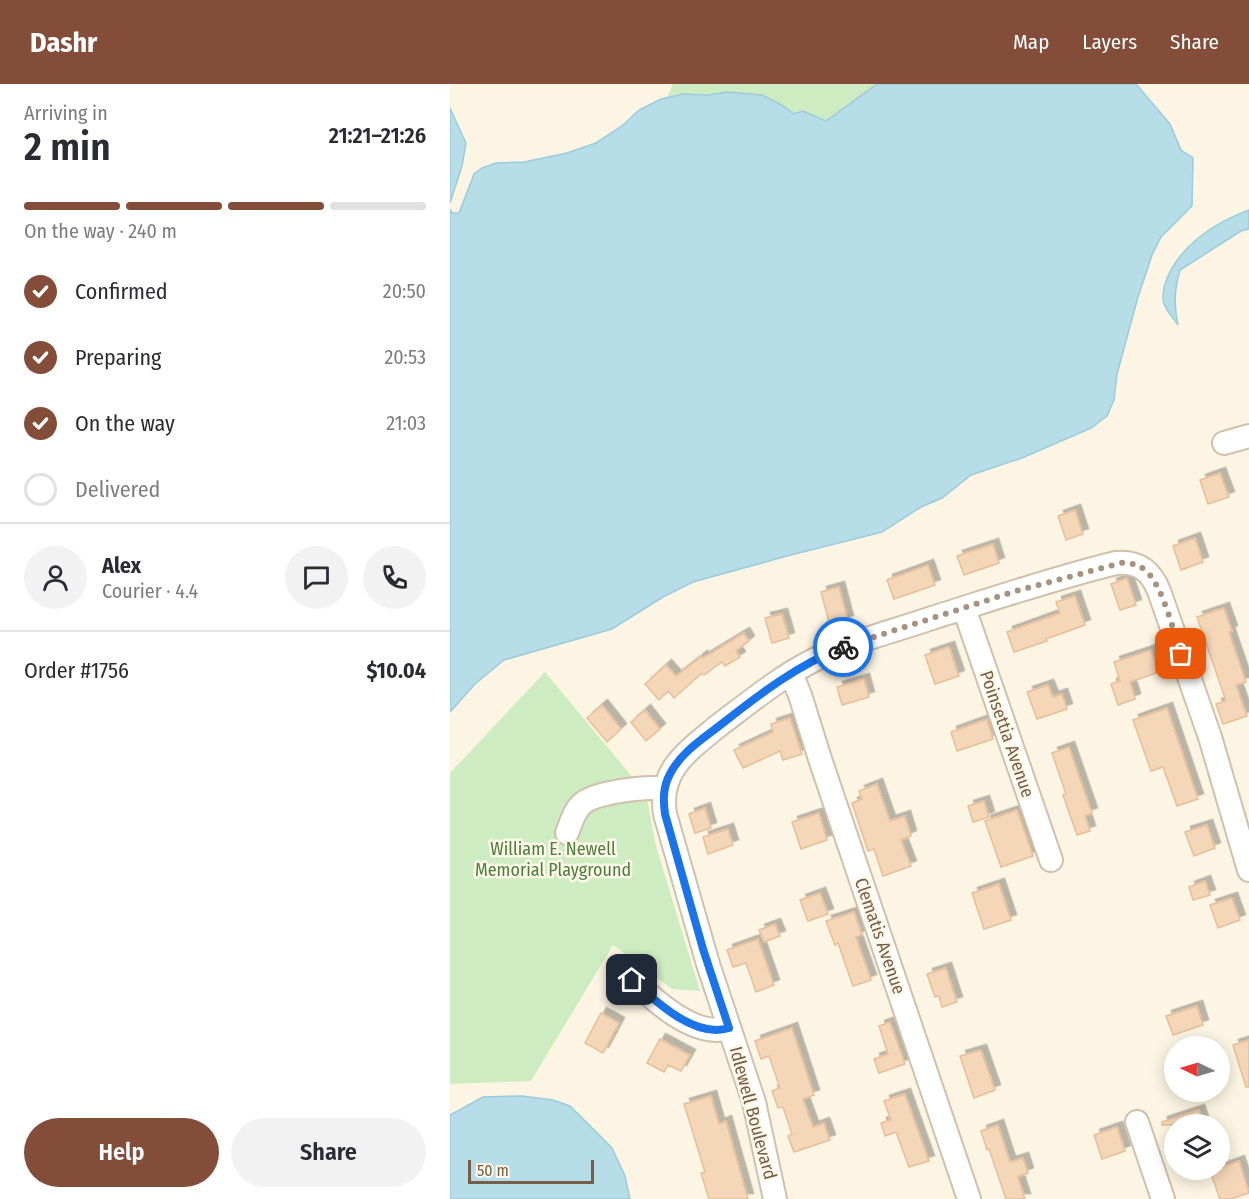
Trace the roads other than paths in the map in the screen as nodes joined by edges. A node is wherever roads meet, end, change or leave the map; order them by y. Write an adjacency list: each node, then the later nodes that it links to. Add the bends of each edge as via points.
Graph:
1 (1249, 436): 2 (street)
2 (1224, 443)
3 (964, 608): 4 (street, via 842,648); 7 (street, Poinsettia Avenue); 8 (street, via 1116,563 1140,566 1151,575 1210,737)
4 (791, 673): 5 (street, via 688,752 673,768); 13 (street, Clematis Avenue)
5 (664, 789): 6 (street, via 641,788 588,800 577,810); 10 (street, Idlewell Boulevard, via 665,814)
6 (567, 833)
7 (1051, 860)
8 (1249, 870)
9 (620, 968): 10 (street, via 657,1003 680,1018 709,1029)
10 (729, 1028): 12 (street, Idlewell Boulevard, via 754,1102)
11 (1137, 1122): 14 (street)
12 (775, 1199)
13 (969, 1199)
14 (1163, 1199)

